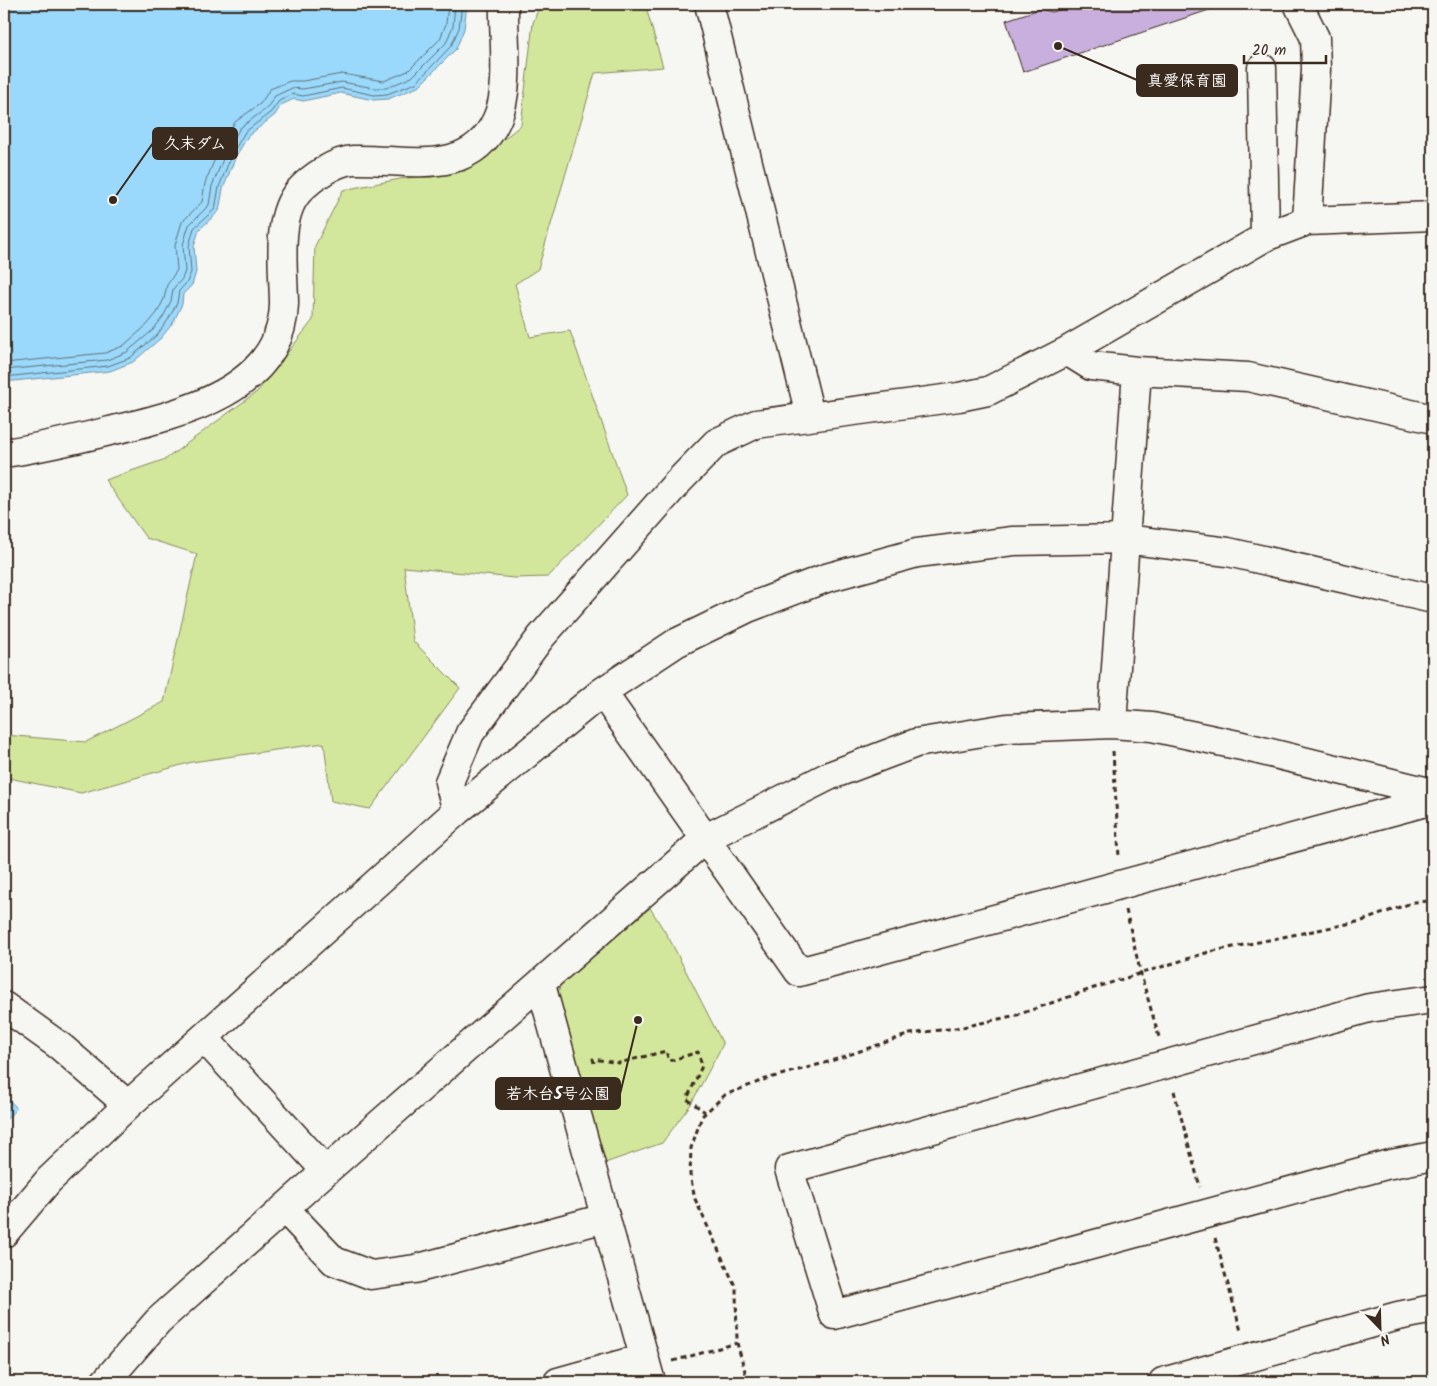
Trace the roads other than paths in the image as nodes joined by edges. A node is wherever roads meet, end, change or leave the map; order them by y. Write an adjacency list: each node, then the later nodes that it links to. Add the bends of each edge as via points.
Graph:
1 (504, 4): 12 (street, via 504,88 498,119 482,142 461,155 436,162 412,164 351,160 316,174 297,193 284,223 284,307 280,332 265,358 247,377 205,403 162,419 40,448)
2 (709, 4): 10 (street)
3 (1298, 4): 6 (street, via 1315,38)
4 (1262, 68): 7 (street)
5 (1433, 216): 6 (street)
6 (1307, 220): 7 (street)
7 (1265, 237): 8 (street)
8 (1067, 351): 9 (street, via 1091,366); 10 (street, via 988,391)
9 (1137, 371): 11 (street, via 1248,377); 13 (street)
10 (810, 415): 19 (street, via 756,424 716,444 671,491 541,637 470,733 449,782)
11 (1433, 419)
12 (4, 453)
13 (1125, 539): 14 (street, via 1228,552); 15 (street, via 1013,541 917,553 826,578 748,608 676,643); 16 (street)
14 (1433, 599)
15 (602, 692): 19 (street); 20 (street)
16 (1112, 724): 17 (street, via 1152,727 1242,746); 20 (street, via 1008,728 916,743 829,776)
17 (1433, 793)
18 (1433, 800): 20 (street, via 799,972)
19 (457, 811): 24 (street)
20 (706, 838): 21 (street)
21 (541, 985): 27 (street); 29 (street)
22 (1433, 999): 26 (street, via 1369,1008 789,1169 834,1315 1386,1165)
23 (4, 1006): 25 (street, via 62,1047)
24 (204, 1038): 25 (street); 27 (street)
25 (128, 1105): 30 (street, via 49,1180)
26 (1433, 1156)
27 (326, 1171): 28 (street)
28 (286, 1209): 29 (street, via 334,1261 371,1275 415,1269); 33 (street, via 158,1321)
29 (606, 1218): 32 (street)
30 (4, 1233)
31 (1433, 1309): 35 (street)
32 (647, 1369): 34 (street)
33 (108, 1381)
34 (558, 1382)
35 (1163, 1382)

